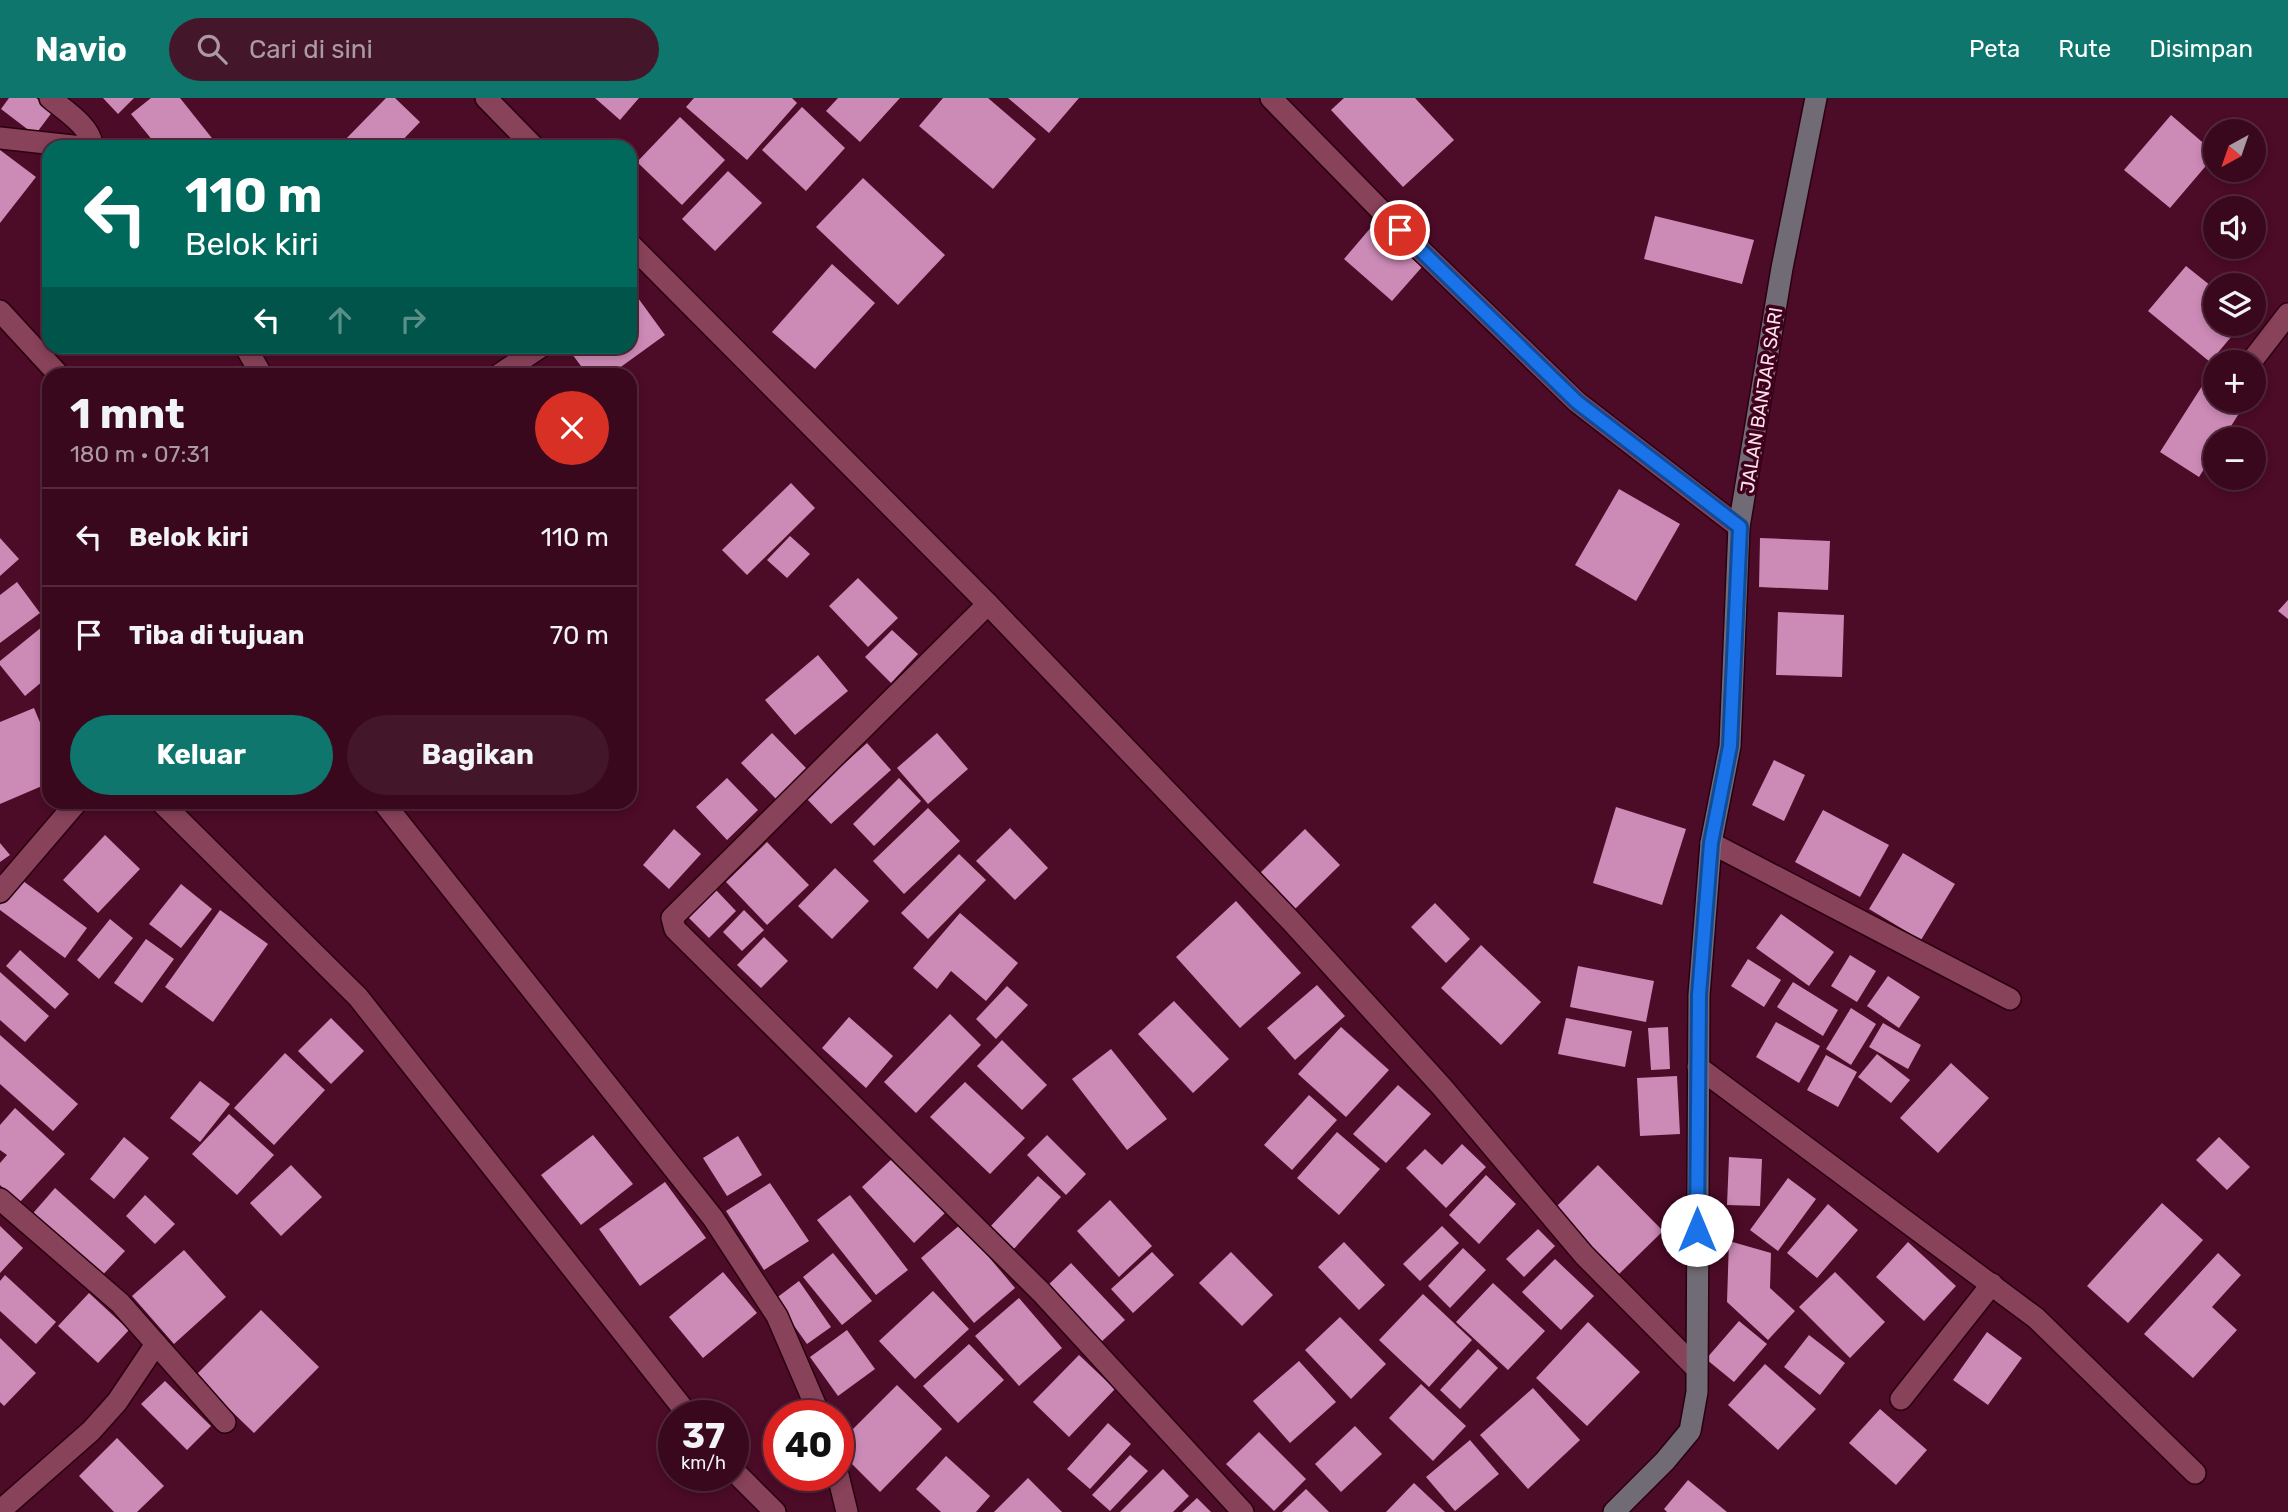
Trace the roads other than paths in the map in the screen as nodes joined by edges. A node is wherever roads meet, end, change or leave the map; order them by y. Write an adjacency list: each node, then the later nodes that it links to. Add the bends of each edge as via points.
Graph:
1 (486, 98): 7 (street)
2 (1271, 98): 16 (street, via 1577,402)
3 (1816, 98): 16 (street, JALAN BANJAR SARI, via 1782,268)
4 (52, 99): 6 (street)
5 (0, 138): 8 (street)
6 (91, 140)
7 (527, 140)
8 (42, 143)
9 (637, 259): 17 (street)
10 (0, 311): 14 (street)
11 (2288, 314): 12 (street)
12 (2260, 350)
13 (530, 354): 15 (street)
14 (52, 368)
15 (509, 368)
16 (1740, 527): 21 (street, JALAN BANJAR SARI, via 1730,746)
17 (988, 604): 28 (street, via 1292,922 1584,1255); 39 (street, via 672,918 672,923 1041,1292)
18 (71, 809): 22 (street)
19 (168, 809): 30 (street, via 358,996)
20 (389, 809): 31 (street, via 713,1219 777,1316)
21 (1711, 843): 23 (street); 24 (street, JALAN BANJAR SARI)
22 (0, 892)
23 (2010, 999)
24 (1698, 1067): 26 (street); 28 (street, JALAN BANJAR SARI)
25 (0, 1199): 27 (street, via 120,1303)
26 (1992, 1284): 29 (street); 33 (street, via 2036,1318)
27 (156, 1344): 32 (street); 36 (street, via 91,1431)
28 (1696, 1368): 40 (street, JALAN BANJAR SARI, via 1690,1431)
29 (1902, 1399)
30 (676, 1400)
31 (813, 1400)
32 (225, 1422)
33 (2195, 1474)
34 (749, 1486): 37 (street)
35 (842, 1491): 38 (street)
36 (0, 1511)
37 (775, 1512)
38 (847, 1512)
39 (1243, 1512)
40 (1614, 1512)

